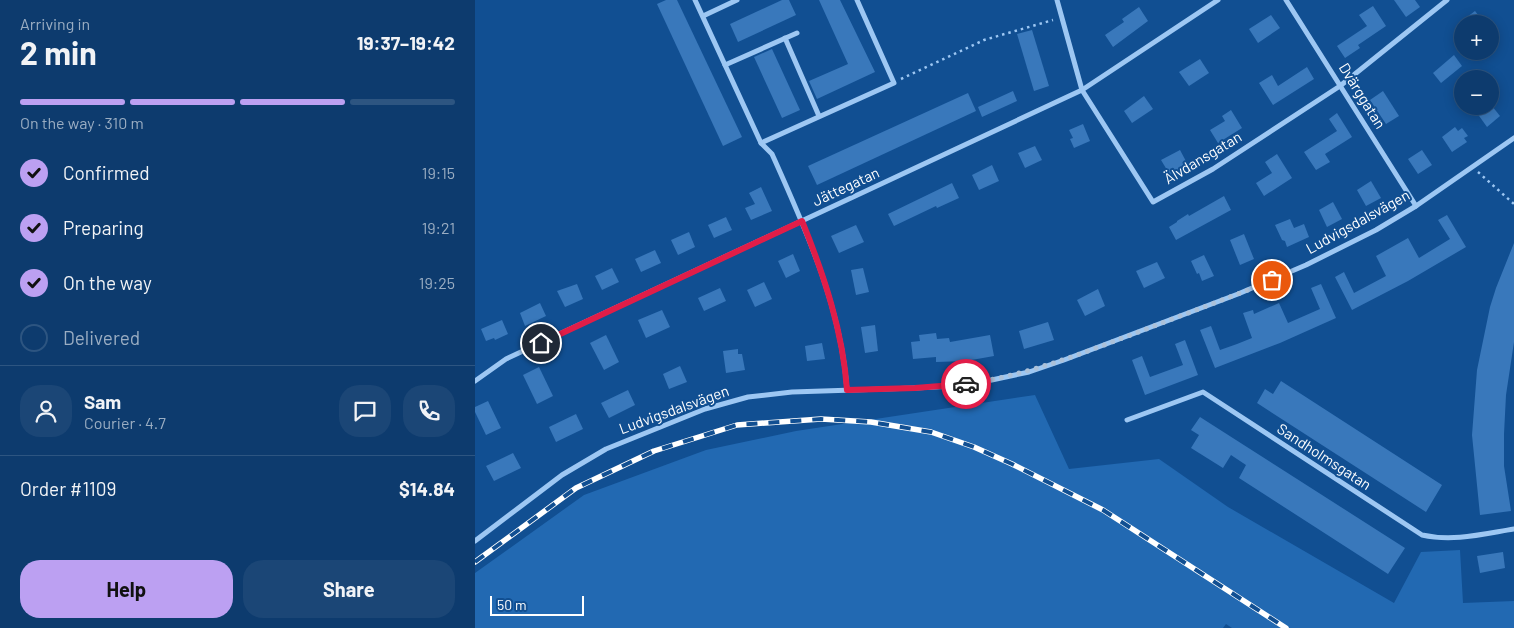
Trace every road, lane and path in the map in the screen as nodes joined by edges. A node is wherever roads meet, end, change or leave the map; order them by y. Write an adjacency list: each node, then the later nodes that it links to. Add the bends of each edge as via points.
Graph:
1 (695, 0): 8 (street)
2 (737, 0): 8 (street)
3 (857, 0): 13 (street)
4 (1057, 0): 9 (street, Älvdansgatan)
5 (1218, 0): 15 (street, Jättegatan)
6 (1286, 0): 14 (street, Dvärggatan)
7 (1447, 0): 14 (street, Älvdansgatan)
8 (703, 16): 12 (street)
9 (1062, 17): 13 (path, via 984,40); 15 (street, Älvdansgatan)
10 (797, 33): 11 (street)
11 (785, 38): 12 (street); 16 (street)
12 (725, 65): 18 (street)
13 (894, 82): 16 (street)
14 (1340, 86): 15 (street, Älvdansgatan, via 1213,169 1153,202); 21 (street, Dvärggatan)
15 (1082, 90): 22 (street, Jättegatan)
16 (819, 116): 18 (street)
17 (1514, 138): 19 (street, Ludvigsdalsvägen)
18 (761, 143): 22 (street, via 772,154)
19 (1472, 167): 20 (path); 21 (street, Ludvigsdalsvägen)
20 (1514, 204)
21 (1416, 206): 24 (street, Ludvigsdalsvägen, via 1306,265 1238,294 1029,372 954,386)
22 (802, 221): 23 (street, Jättegatan, via 506,359); 24 (street, via 837,327)
23 (475, 381)
24 (847, 390): 27 (street, Ludvigsdalsvägen, via 748,397 656,428 606,449 562,475)
25 (1127, 420): 26 (street, Sandholmsgatan, via 1203,392 1422,535 1437,539 1454,538)
26 (1514, 529)
27 (475, 541)

